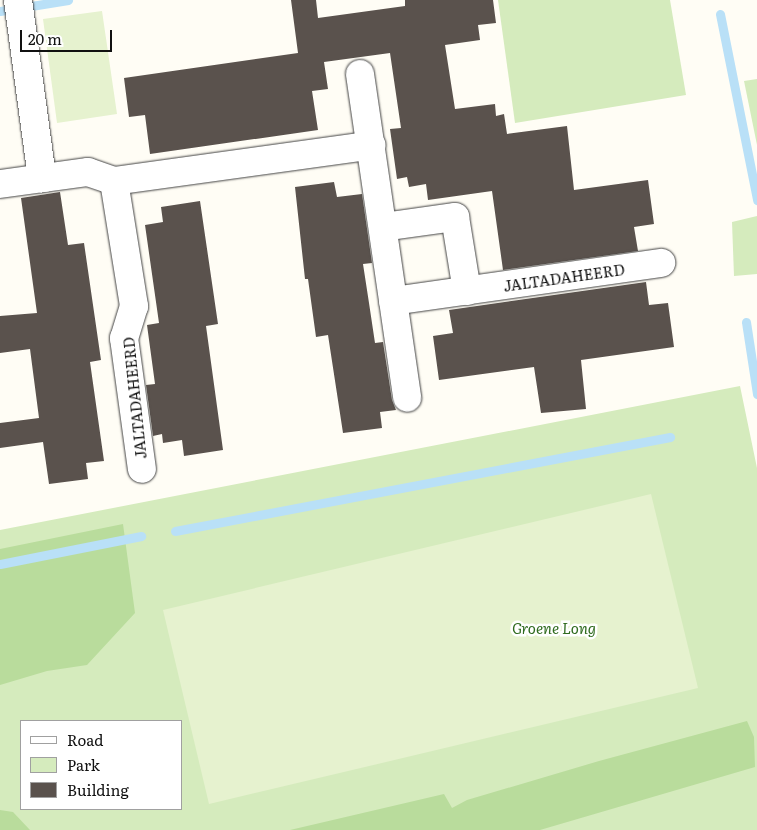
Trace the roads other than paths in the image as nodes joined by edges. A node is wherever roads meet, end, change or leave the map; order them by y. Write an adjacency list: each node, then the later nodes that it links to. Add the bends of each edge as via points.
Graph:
1 (20, 13): 4 (street)
2 (360, 74): 3 (street)
3 (372, 145): 5 (street); 7 (street)
4 (42, 178): 5 (street, via 88,172); 6 (street)
5 (114, 181): 12 (street, JALTADAHEERD, via 134,306 124,338)
6 (0, 184)
7 (383, 227): 9 (street, via 455,217); 10 (street)
8 (661, 263): 9 (street, JALTADAHEERD)
9 (467, 291): 10 (street, JALTADAHEERD)
10 (394, 301): 11 (street)
11 (408, 398)
12 (142, 469)

